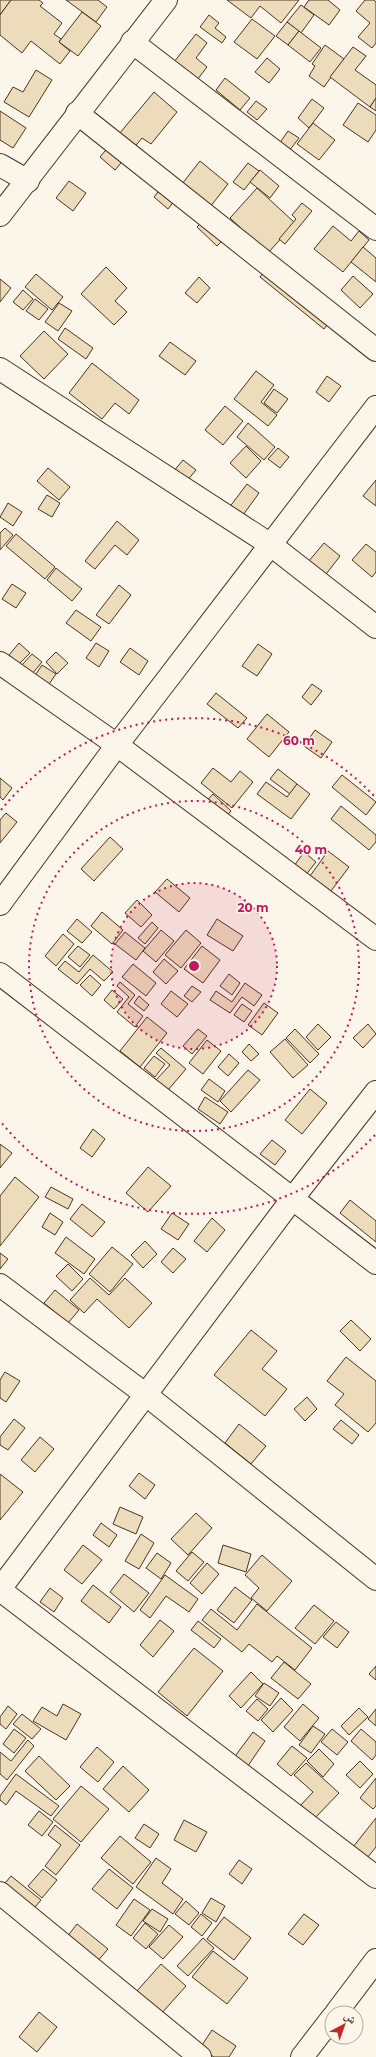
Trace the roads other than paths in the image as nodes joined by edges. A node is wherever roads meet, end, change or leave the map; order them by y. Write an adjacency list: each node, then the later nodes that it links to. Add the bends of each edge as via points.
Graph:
1 (166, 0): 2 (street)
2 (132, 42): 3 (street); 7 (street)
3 (77, 113): 5 (street); 8 (street)
4 (0, 165): 5 (street)
5 (28, 181): 6 (street)
6 (0, 215)
7 (376, 229)
8 (376, 350)
9 (0, 369): 11 (street)
10 (376, 407): 11 (street)
11 (271, 544): 12 (street); 14 (street)
12 (376, 627)
13 (0, 663): 14 (street)
14 (117, 745): 15 (street); 16 (street)
15 (0, 904)
16 (376, 939)
17 (0, 974): 19 (street)
18 (376, 1092): 19 (street)
19 (293, 1198): 20 (street); 22 (street)
20 (376, 1262)
21 (0, 1285): 22 (street)
22 (145, 1394): 23 (street); 24 (street)
23 (376, 1579)
24 (0, 1590): 25 (street)
25 (376, 1877)
26 (0, 1893): 30 (street)
27 (376, 1960): 28 (street)
28 (342, 2005)
29 (324, 2028): 31 (street)
30 (200, 2057)
31 (302, 2057)

